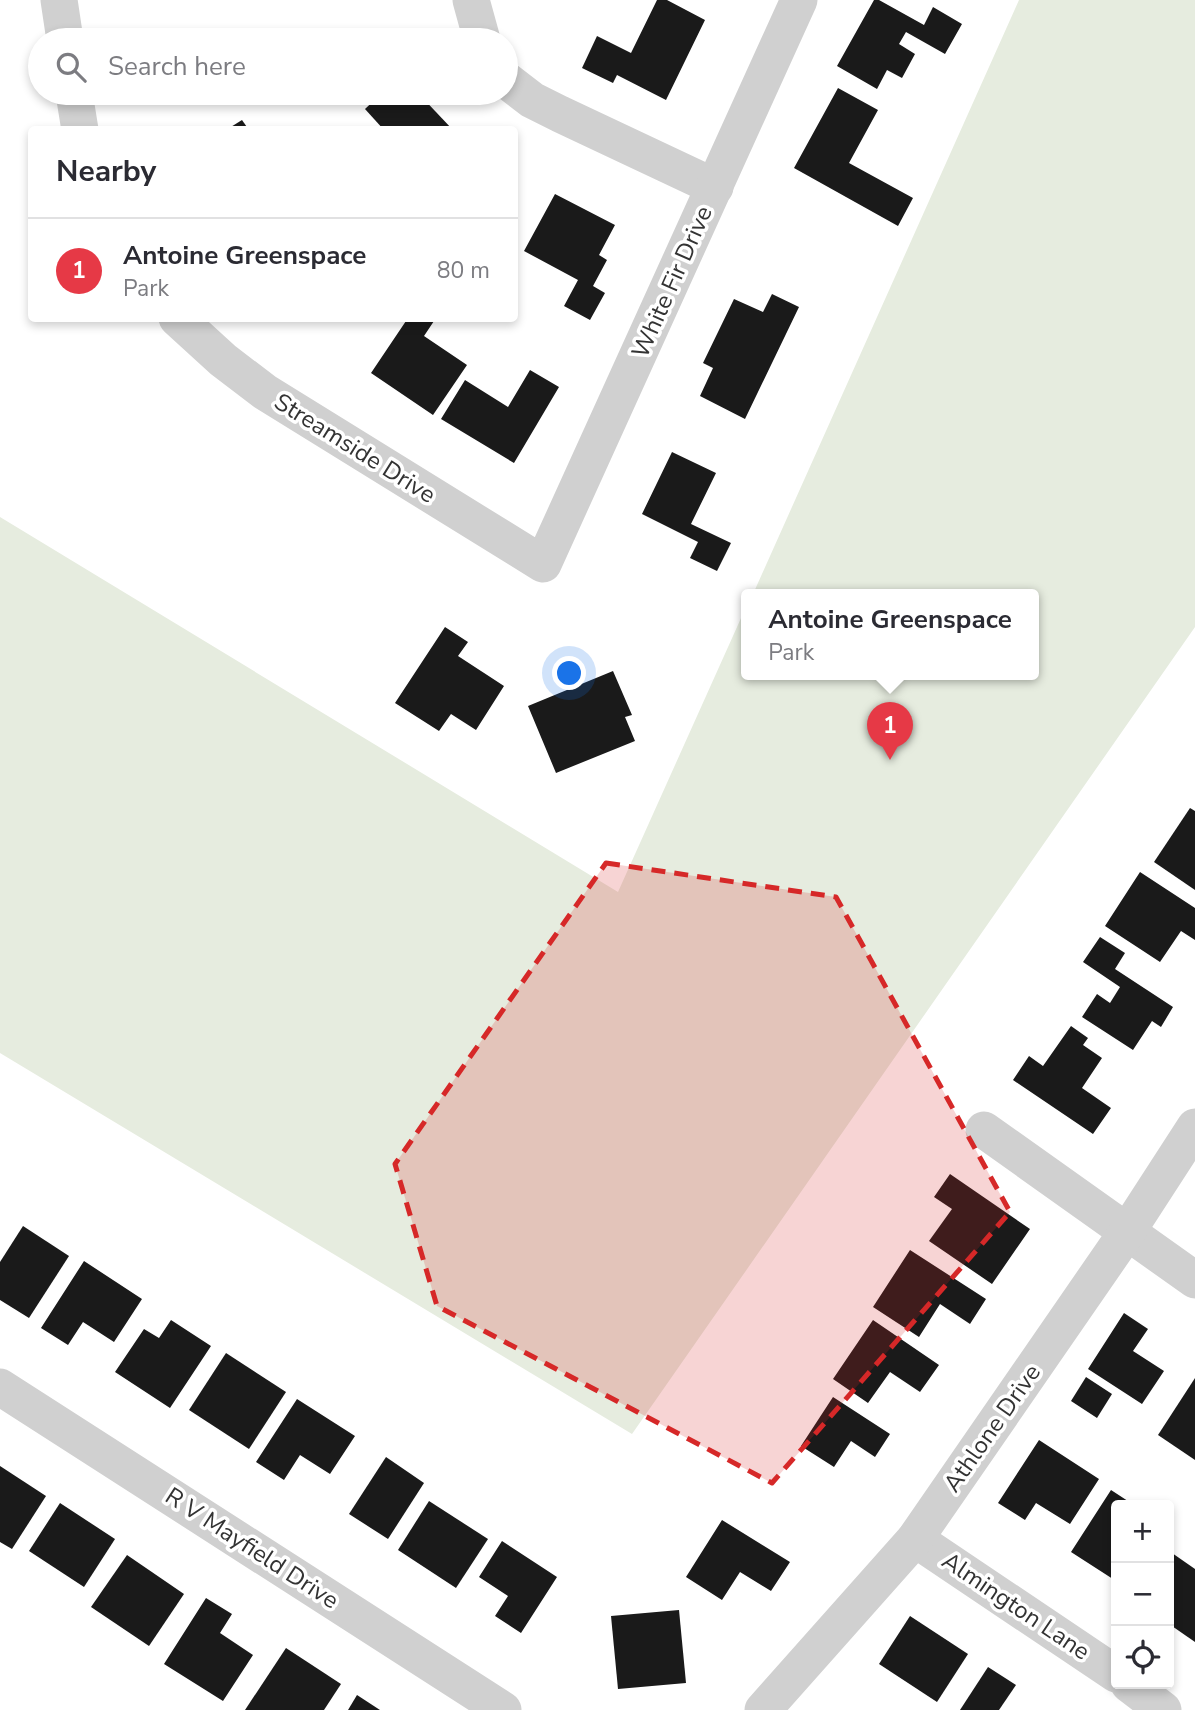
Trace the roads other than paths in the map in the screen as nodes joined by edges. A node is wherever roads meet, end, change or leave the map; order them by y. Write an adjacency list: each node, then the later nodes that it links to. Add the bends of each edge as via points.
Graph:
1 (59, 0): 4 (street)
2 (471, 0): 5 (street)
3 (799, 0): 9 (street, White Fir Drive)
4 (63, 28)
5 (479, 28)
6 (518, 89): 9 (street, via 559,114)
7 (76, 105): 8 (street)
8 (79, 126)
9 (715, 187): 11 (street, White Fir Drive)
10 (181, 322): 11 (street, Streamside Drive, via 265,392)
11 (544, 564)
12 (1195, 1127): 14 (street, Athlone Drive)
13 (984, 1130): 14 (street)
14 (1127, 1232): 15 (street); 17 (street, Athlone Drive)
15 (1195, 1280)
16 (0, 1387): 20 (street, R V Mayfield Drive)
17 (915, 1539): 18 (street, Almington Lane); 21 (street, Athlone Drive)
18 (1111, 1671)
19 (1136, 1689): 22 (street)
20 (503, 1710)
21 (763, 1710)
22 (1163, 1710)

